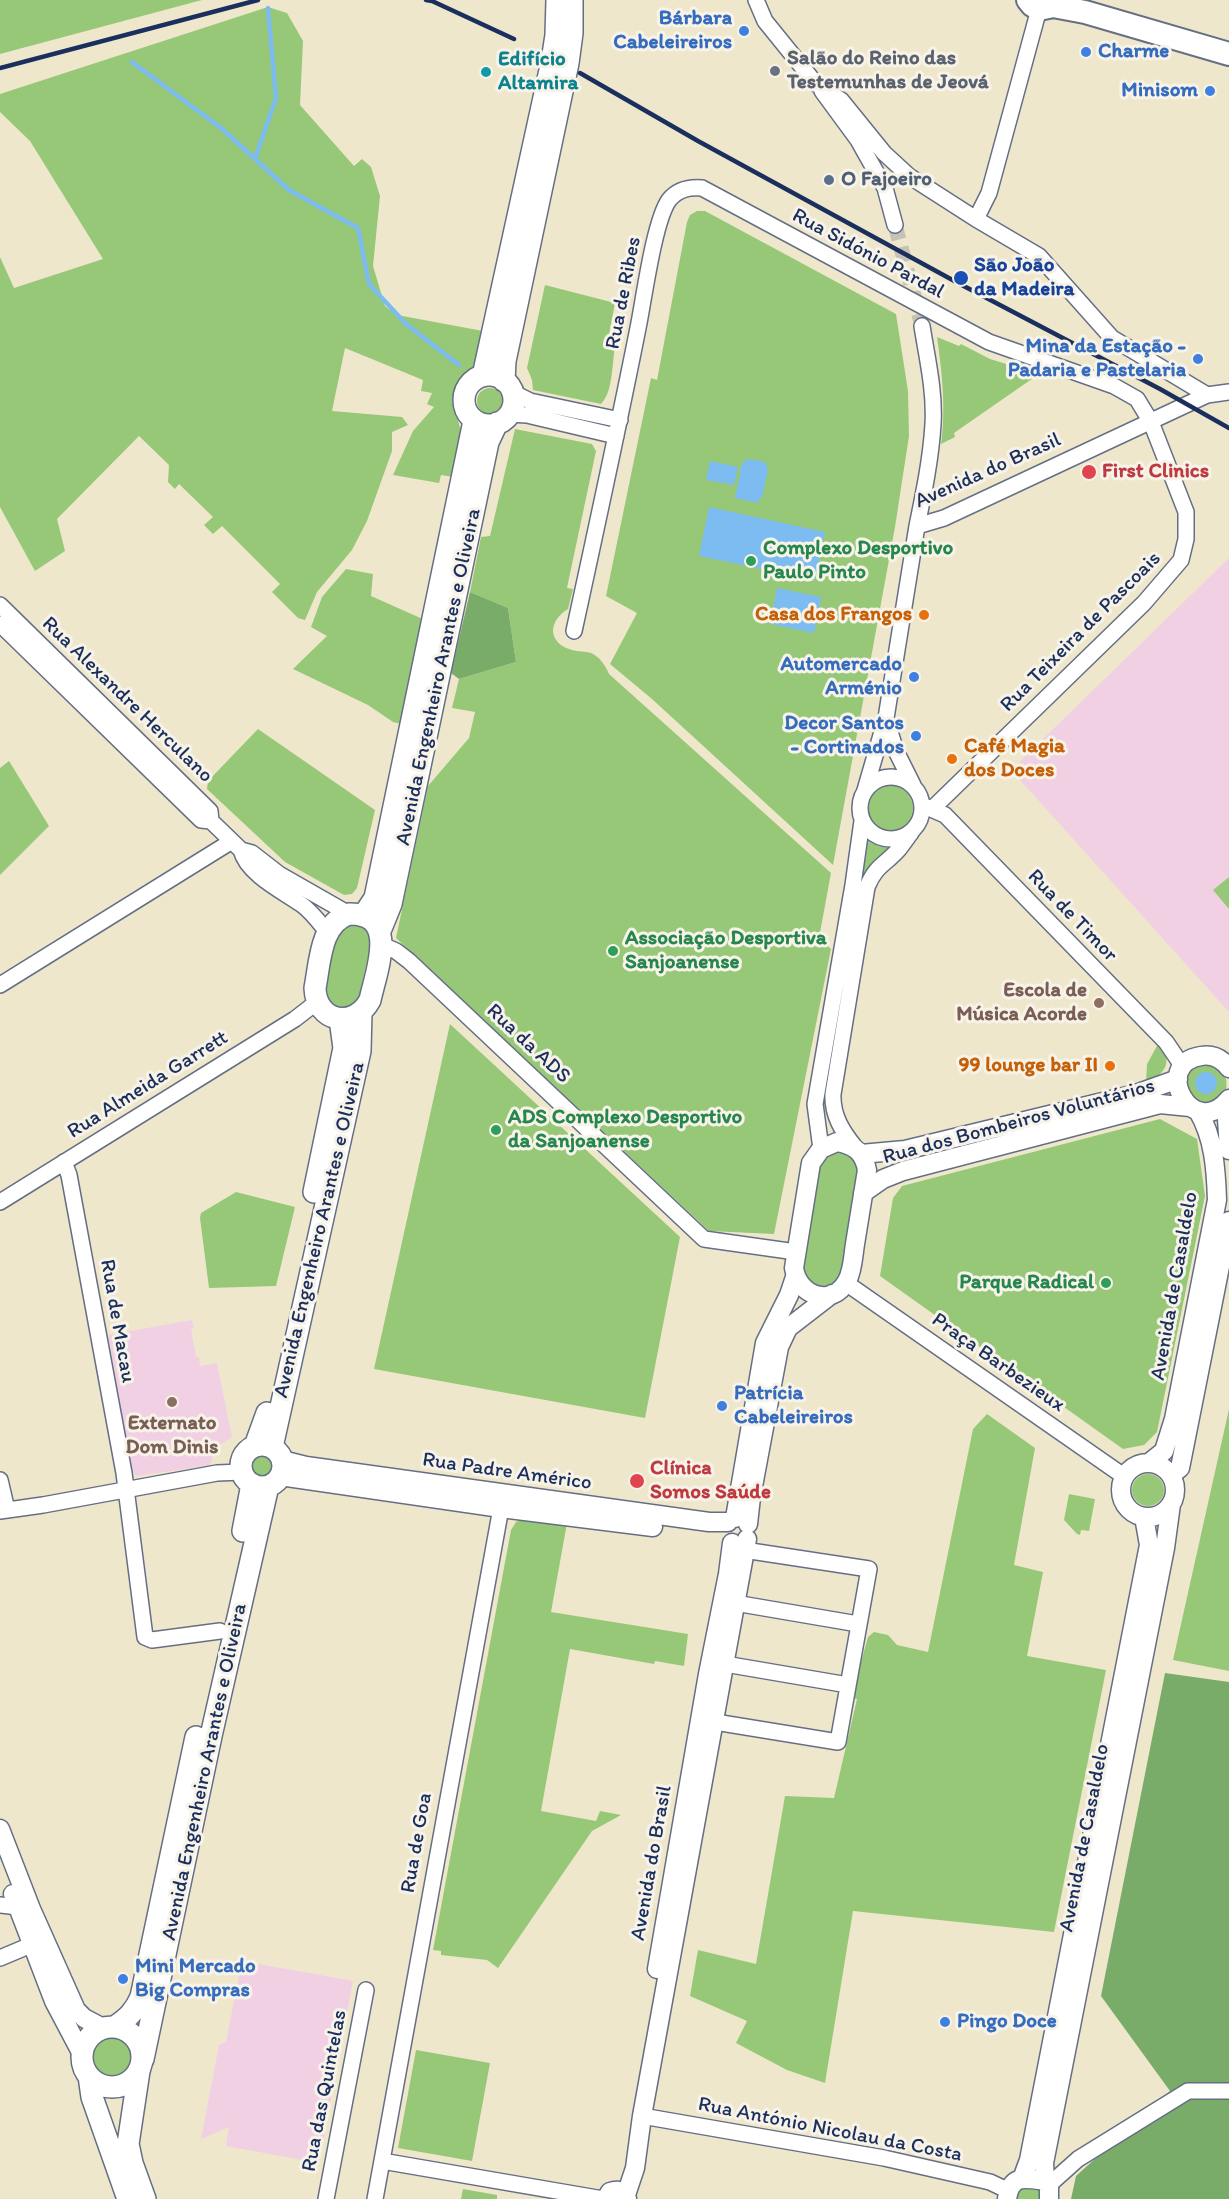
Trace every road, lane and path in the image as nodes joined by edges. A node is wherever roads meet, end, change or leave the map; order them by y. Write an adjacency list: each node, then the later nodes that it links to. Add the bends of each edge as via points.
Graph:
1 (557, 0): 13 (main road, Avenida Engenheiro Arantes e Oliveira, via 556,35)
2 (572, 0): 13 (main road, Avenida Engenheiro Arantes e Oliveira, via 568,63)
3 (756, 0): 8 (street, via 765,21)
4 (1096, 0): 6 (main road)
5 (1044, 4): 7 (main road); 10 (street, via 989,193)
6 (1229, 39)
7 (1229, 54)
8 (816, 84): 10 (street, via 841,100 884,153 909,176); 11 (street, via 869,159 885,188)
9 (689, 187): 18 (street, Rua Sidónio Pardal, via 702,188 988,342 1114,386 1137,399); 19 (street, Rua de Ribes, via 669,200 657,233)
10 (976, 219): 15 (street, via 1039,256 1112,338)
11 (895, 225)
12 (922, 326): 20 (street, via 932,384 933,422)
13 (500, 383): 16 (main road, Avenida Engenheiro Arantes e Oliveira, via 513,406); 17 (main road, Avenida Engenheiro Arantes e Oliveira, via 470,384 465,391 465,408); 19 (street, via 530,401)
14 (1229, 392): 15 (street, Avenida do Brasil)
15 (1207, 395): 18 (street, Avenida do Brasil)
16 (503, 418): 17 (main road, via 486,425); 19 (street); 32 (main road, Avenida Engenheiro Arantes e Oliveira, via 488,442)
17 (474, 420): 30 (main road, Avenida Engenheiro Arantes e Oliveira, via 375,898)
18 (1151, 422): 20 (street, Avenida do Brasil, via 944,518); 26 (street, Rua Teixeira de Pascoais, via 1186,512 1181,560 1144,603)
19 (618, 428): 22 (street, Rua de Ribes)
20 (917, 526): 23 (street, Avenida do Brasil)
21 (2, 614): 29 (street, Rua Alexandre Herculano, via 210,811 211,821)
22 (574, 631)
23 (886, 717): 24 (street, Avenida do Brasil, via 896,751); 25 (street, Avenida do Brasil)
24 (913, 785): 25 (street, via 888,776); 26 (street, Avenida do Brasil)
25 (865, 790): 27 (street, Avenida do Brasil, via 859,810)
26 (927, 807): 28 (street); 38 (street, Rua de Timor, via 945,815 1166,1042)
27 (862, 821): 28 (street, via 872,834 887,840); 41 (street, Avenida do Brasil, via 815,1104)
28 (910, 833): 43 (street, via 872,875 867,887 833,1094 834,1113)
29 (237, 846): 30 (street, Rua Alexandre Herculano, via 279,874); 31 (street, Rua Alexandre Herculano, via 244,860 314,915); 33 (street)
30 (356, 915): 31 (main road, Avenida Engenheiro Arantes e Oliveira, via 336,921); 32 (main road, via 375,924)
31 (327, 932): 34 (main road, via 315,988)
32 (381, 938): 35 (main road, Avenida Engenheiro Arantes e Oliveira, via 370,1000); 48 (street, Rua da ADS, via 704,1239)
33 (0, 985)
34 (317, 1002): 36 (main road, via 327,1014); 44 (street, Rua Almeida Garrett)
35 (361, 1012): 36 (main road); 52 (main road, Avenida Engenheiro Arantes e Oliveira, via 360,1051)
36 (340, 1019): 52 (main road, Avenida Engenheiro Arantes e Oliveira, via 344,1048 265,1423)
37 (1227, 1063): 38 (street, Rua dos Bombeiros Voluntários, via 1206,1055 1189,1060)
38 (1180, 1073): 40 (street, Rua dos Bombeiros Voluntários, via 1180,1095); 43 (street, Rua dos Bombeiros Voluntários, via 1136,1094 905,1150)
39 (1227, 1101): 40 (street, Rua dos Bombeiros Voluntários, via 1213,1111); 42 (street)
40 (1194, 1109): 45 (street, Rua dos Bombeiros Voluntários, via 1160,1104 903,1171); 51 (street, Avenida de Casaldelo, via 1205,1123 1211,1143 1216,1200 1173,1419 1164,1451)
41 (821, 1149): 43 (street, via 837,1143); 48 (street, Avenida do Brasil, via 811,1163)
42 (1229, 1150)
43 (858, 1151): 45 (street, via 867,1170)
44 (64, 1162): 46 (street, Rua Almeida Garrett); 56 (street, Rua de Macau)
45 (863, 1193): 50 (street, via 850,1275)
46 (0, 1202)
47 (1229, 1221): 53 (street, Avenida de Casaldelo, via 1180,1468)
48 (796, 1252): 49 (street, Avenida do Brasil)
49 (795, 1277): 50 (street, via 814,1295); 61 (street, Avenida do Brasil, via 765,1343)
50 (839, 1289): 54 (street, Praça Barbezieux); 61 (street, Avenida do Brasil, via 788,1328 779,1347 751,1497)
51 (1149, 1463): 53 (street, via 1158,1464); 54 (street, Avenida de Casaldelo, via 1135,1466)
52 (264, 1467): 56 (street, Rua Padre Américo); 57 (street, Rua Padre Américo); 64 (main road, Avenida Engenheiro Arantes e Oliveira, via 248,1511); 76 (main road, Avenida Engenheiro Arantes e Oliveira)
53 (1171, 1475): 58 (street, Avenida de Casaldelo, via 1175,1490)
54 (1125, 1477): 60 (street, via 1124,1502)
55 (0, 1480): 59 (street)
56 (126, 1489): 59 (street, Rua Padre Américo); 64 (street, Rua de Macau, via 145,1637 152,1640)
57 (502, 1502): 61 (street, Rua Padre Américo); 80 (street, Rua de Goa)
58 (1171, 1504): 60 (street, via 1160,1514); 81 (street, Avenida de Casaldelo, via 1044,2163)
59 (3, 1510)
60 (1144, 1516): 82 (street, Avenida de Casaldelo, via 1149,1545 1029,2160)
61 (737, 1533): 62 (street, Avenida do Brasil); 63 (street, via 869,1569); 83 (street, Avenida do Brasil, via 681,1824 624,2166)
62 (735, 1604): 63 (street); 65 (street, Avenida do Brasil)
63 (858, 1624): 66 (street)
64 (220, 1631): 74 (main road, Avenida Engenheiro Arantes e Oliveira, via 141,1997 127,2019)
65 (725, 1665): 66 (street); 67 (street, Avenida do Brasil)
66 (848, 1685): 67 (street, via 838,1742)
67 (715, 1722): 79 (street, Avenida do Brasil)
68 (0, 1829): 70 (street)
69 (0, 1859): 70 (street)
70 (16, 1907): 71 (street); 74 (street, via 76,2010 84,2018)
71 (31, 1945): 72 (street); 75 (street)
72 (0, 1958)
73 (366, 1990): 86 (street, Rua das Quintelas)
74 (109, 2027): 75 (main road, via 89,2037); 76 (main road, via 125,2029 139,2041)
75 (82, 2054): 77 (main road)
76 (141, 2065): 77 (main road, via 133,2079 115,2087); 85 (main road, Avenida Engenheiro Arantes e Oliveira, via 128,2144)
77 (89, 2076): 84 (main road)
78 (1229, 2091): 81 (street, via 1188,2091 1078,2159)
79 (642, 2116): 82 (street, Rua António Nicolau da Costa, via 884,2158); 83 (street, Avenida do Brasil, via 635,2168)
80 (382, 2161): 83 (street); 87 (street, Rua de Goa)
81 (1048, 2188): 82 (street)
82 (1013, 2189)
83 (615, 2197)
84 (128, 2199)
85 (145, 2199)
86 (326, 2199)
87 (375, 2199)

